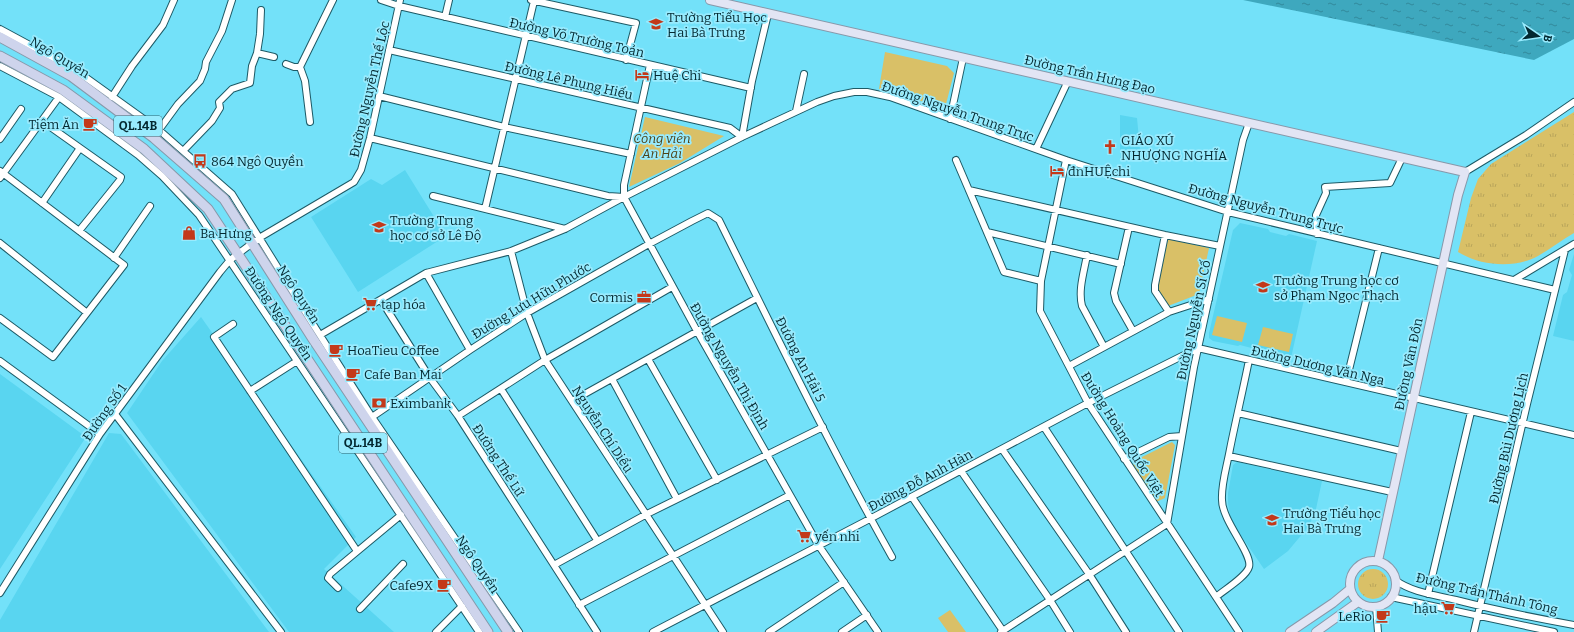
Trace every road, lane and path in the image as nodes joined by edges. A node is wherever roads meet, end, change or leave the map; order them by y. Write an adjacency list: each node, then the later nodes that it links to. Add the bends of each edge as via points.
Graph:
1 (174, 0): 31 (street, via 163,25)
2 (232, 0): 41 (street, via 200,81 178,104)
3 (333, 0): 24 (street)
4 (381, 0): 8 (street, Đường Võ Trường Toản)
5 (450, 0): 11 (street)
6 (533, 0): 13 (street); 20 (street, via 636,23)
7 (710, 0): 10 (main road, Đường Trần Hưng Đạo)
8 (400, 3): 11 (street, Đường Võ Trường Toản); 15 (street, Đường Nguyễn Thế Lộc)
9 (261, 10): 16 (street)
10 (768, 14): 19 (main road, Đường Trần Hưng Đạo); 28 (street)
11 (445, 16): 13 (street, Đường Võ Trường Toản)
12 (0, 29): 31 (street, Đường Ngô Quyền, via 74,69)
13 (526, 36): 20 (street, Đường Võ Trường Toản); 26 (street)
14 (0, 37): 70 (highway, Ngô Quyền / QL.14B, via 71,76 154,138 224,199)
15 (389, 50): 26 (street, Đường Lê Phụng Hiếu); 29 (street, Đường Nguyễn Thế Lộc)
16 (257, 53): 18 (street); 47 (street, via 250,83 232,89 219,102 220,108 212,121)
17 (0, 56): 79 (highway, Ngô Quyền / QL.14B, via 63,90 155,158 208,209)
18 (274, 57)
19 (963, 58): 27 (main road, Đường Trần Hưng Đạo); 36 (street)
20 (626, 60): 22 (street, Đường Võ Trường Toản)
21 (286, 64): 24 (street)
22 (650, 65): 28 (street, Đường Võ Trường Toản); 33 (street)
23 (0, 66): 30 (street, Đường Ngô Quyền)
24 (300, 67): 38 (street, via 305,81)
25 (804, 74): 35 (street)
26 (515, 79): 33 (street, Đường Lê Phụng Hiếu); 40 (street)
27 (1068, 81): 39 (main road, Đường Trần Hưng Đạo); 46 (street)
28 (751, 88): 42 (street)
29 (379, 96): 40 (street); 43 (street, Đường Nguyễn Thế Lộc)
30 (59, 97): 37 (street); 82 (street, Đường Ngô Quyền, via 138,155 162,176 199,215)
31 (112, 97): 41 (street, Đường Ngô Quyền)
32 (1574, 102): 53 (street, via 1526,135)
33 (640, 108): 42 (street, Đường Lê Phụng Hiếu, via 730,128); 48 (street)
34 (20, 109): 44 (street)
35 (796, 110): 36 (street, Đường Nguyễn Trung Trực, via 834,96 867,92 890,97); 42 (street, Đường Nguyễn Trung Trực)
36 (950, 119): 46 (street, Đường Nguyễn Trung Trực)
37 (42, 121): 45 (street); 54 (street)
38 (310, 122)
39 (1249, 123): 49 (main road, Đường Trần Hưng Đạo); 62 (street, Đường Nguyễn Sĩ Cố)
40 (504, 127): 48 (street); 52 (street)
41 (159, 130): 47 (street, Đường Ngô Quyền)
42 (742, 137): 57 (street, Đường Nguyễn Trung Trực)
43 (370, 138): 52 (street); 70 (street, Đường Nguyễn Thế Lộc, via 361,170 354,182)
44 (0, 139)
45 (80, 148): 58 (street); 66 (street, via 121,179)
46 (1036, 149): 51 (street, Đường Nguyễn Trung Trực)
47 (183, 151): 70 (street, Đường Ngô Quyền, via 232,194)
48 (631, 154): 57 (street)
49 (1402, 158): 53 (main road, Đường Trần Hưng Đạo); 68 (street, via 1390,183 1325,187 1326,193 1316,215)
50 (956, 160): 55 (street)
51 (1066, 160): 61 (street, Đường Hoàng Quốc Việt); 62 (street, Đường Nguyễn Trung Trực)
52 (495, 168): 57 (street, via 608,196); 60 (street)
53 (1464, 172): 84 (main road, Đường Vân Đồn)
54 (1, 174): 58 (street)
55 (969, 190): 61 (street); 67 (street)
56 (433, 196): 60 (street)
57 (624, 197): 65 (street, Đường Nguyễn Trung Trực); 72 (street, Đường Nguyễn Thị Định)
58 (42, 203): 66 (street)
59 (150, 206): 81 (street)
60 (485, 209): 65 (street)
61 (1055, 210): 64 (street); 74 (street, Đường Hoàng Quốc Việt)
62 (1228, 212): 68 (street, Đường Nguyễn Trung Trực); 75 (street, Đường Nguyễn Sĩ Cố)
63 (708, 214): 72 (street, Đường Lưu Hữu Phước); 90 (street, Đường An Hải 5, via 719,220)
64 (1129, 227): 69 (street); 83 (street)
65 (566, 229): 78 (street, Đường Nguyễn Trung Trực)
66 (79, 231): 81 (street)
67 (987, 232): 74 (street); 87 (street, via 1004,272)
68 (1317, 234): 76 (street, Đường Nguyễn Trung Trực)
69 (1165, 235): 75 (street); 94 (street, via 1155,291)
70 (255, 241): 79 (street, Đường Nguyễn Thế Lộc); 100 (street, Đường Ngô Quyền); 179 (highway, Ngô Quyền / QL.14B, via 313,339)
71 (0, 243): 93 (street)
72 (648, 244): 88 (street, Đường Nguyễn Thị Định); 95 (street, Đường Lưu Hữu Phước)
73 (1574, 244): 77 (street)
74 (1048, 246): 80 (street); 87 (street, Đường Hoàng Quốc Việt)
75 (1220, 246): 91 (street, Đường Nguyễn Sĩ Cố)
76 (1378, 248): 84 (street, Đường Nguyễn Trung Trực); 112 (street)
77 (1565, 250): 86 (street); 89 (street, Đường Bùi Dương Lịch)
78 (511, 251): 85 (street, Đường Nguyễn Trung Trực); 95 (street, Nguyễn Chí Diểu)
79 (239, 254): 82 (street, Đường Số 1); 178 (highway, Ngô Quyền / QL.14B)
80 (1087, 256): 83 (street); 101 (street, via 1080,299)
81 (114, 258): 93 (street, via 124,265)
82 (230, 260): 108 (street, Đường Ngô Quyền); 120 (street, Đường Số 1, via 192,307)
83 (1121, 264): 98 (street, via 1114,293)
84 (1443, 264): 86 (street, Đường Nguyễn Trung Trực); 115 (main road, Đường Vân Đồn)
85 (426, 273): 92 (street, Đường Nguyễn Trung Trực); 103 (street)
86 (1514, 280): 89 (street, Đường Nguyễn Trung Trực)
87 (1040, 281): 109 (street, Đường Hoàng Quốc Việt, via 1040,311)
88 (672, 287): 99 (street, Đường Nguyễn Thị Định); 105 (street)
89 (1555, 290): 123 (street, Đường Bùi Dương Lịch)
90 (757, 298): 99 (street); 124 (street, Đường An Hải 5)
91 (1209, 299): 94 (street); 102 (street, Đường Nguyễn Sĩ Cố)
92 (381, 300): 100 (street, Đường Nguyễn Trung Trực); 110 (street, Đường Thế Lữ)
93 (86, 312): 96 (street, via 53,357)
94 (1169, 312): 98 (street)
95 (527, 313): 103 (street, Đường Lưu Hữu Phước); 105 (street, Nguyễn Chí Diểu)
96 (0, 318)
97 (233, 324): 114 (street, via 214,337)
98 (1133, 331): 101 (street)
99 (697, 332): 104 (street); 131 (street, Đường Nguyễn Thị Định)
100 (320, 335): 122 (street, Đường Ngô Quyền)
101 (1104, 347): 109 (street)
102 (1198, 348): 106 (street, Đường Dương Văn Nga); 117 (street, Đường Đỗ Anh Hàn); 128 (street, Đường Nguyễn Sĩ Cố)
103 (470, 350): 110 (street, Đường Lưu Hữu Phước)
104 (648, 359): 111 (street); 135 (street)
105 (545, 360): 113 (street); 116 (street, Nguyễn Chí Diểu)
106 (1249, 360): 112 (street, Đường Dương Văn Nga); 118 (street)
107 (0, 361): 126 (street)
108 (297, 361): 114 (street); 140 (street, Đường Ngô Quyền)
109 (1068, 366): 117 (street, Đường Hoàng Quốc Việt)
110 (430, 378): 121 (street, Đường Thế Lữ); 122 (street, Đường Lưu Hữu Phước)
111 (612, 379): 116 (street); 139 (street)
112 (1346, 382): 115 (street, Đường Dương Văn Nga)
113 (501, 389): 121 (street); 144 (street)
114 (250, 391): 147 (street)
115 (1413, 398): 119 (street, Đường Dương Văn Nga); 130 (main road, Đường Vân Đồn)
116 (572, 401): 141 (street, Nguyễn Chí Diểu)
117 (1088, 403): 125 (street, Đường Đỗ Anh Hàn); 133 (street, Đường Hoàng Quốc Việt)
118 (1238, 412): 130 (street); 132 (street)
119 (1470, 412): 123 (street, Đường Dương Văn Nga); 159 (street)
120 (115, 414): 126 (street, Đường Số 1); 175 (street)
121 (458, 416): 152 (street, Đường Thế Lữ)
122 (372, 417): 180 (street, Đường Ngô Quyền)
123 (1522, 423): 127 (street, Đường Dương Văn Nga); 167 (street, Đường Bùi Dương Lịch)
124 (823, 427): 131 (street); 142 (street, Đường An Hải 5)
125 (1044, 427): 129 (street, Đường Đỗ Anh Hàn); 146 (street)
126 (100, 434): 158 (street, Đường Số 1)
127 (1574, 434)
128 (1182, 436): 133 (street, via 1169,437); 143 (street, Đường Nguyễn Sĩ Cố)
129 (1002, 449): 134 (street, Đường Đỗ Anh Hàn); 153 (street)
130 (1401, 451): 136 (main road, Đường Vân Đồn)
131 (768, 454): 135 (street); 137 (street, Đường Nguyễn Thị Định)
132 (1229, 456): 136 (street); 160 (street, via 1223,486 1223,509 1250,565 1242,576)
133 (1124, 459): 143 (street, Đường Hoàng Quốc Việt)
134 (961, 471): 138 (street, Đường Đỗ Anh Hàn); 162 (street)
135 (717, 480): 139 (street)
136 (1392, 492): 150 (main road, Đường Vân Đồn)
137 (790, 495): 145 (street, Đường Nguyễn Thị Định); 148 (street)
138 (912, 497): 142 (street, Đường Đỗ Anh Hàn); 174 (street)
139 (677, 499): 141 (street)
140 (401, 515): 147 (street); 166 (street, Đường Ngô Quyền)
141 (645, 515): 144 (street); 148 (street, Nguyễn Chí Diểu)
142 (870, 519): 145 (street, Đường Đỗ Anh Hàn); 149 (street, Đường An Hải 5)
143 (1167, 524): 146 (street); 160 (street, Đường Hoàng Quốc Việt)
144 (597, 540): 152 (street)
145 (819, 546): 155 (street, Đường Nguyễn Thị Định); 165 (street, Đường Đỗ Anh Hàn)
146 (1126, 550): 153 (street); 188 (street)
147 (357, 551): 156 (street, via 329,576)
148 (672, 556): 164 (street); 165 (street, Nguyễn Chí Diểu)
149 (892, 556)
150 (1378, 561): 154 (main road, via 1389,568); 157 (main road, via 1362,563 1356,568 1352,574)
151 (403, 564): 169 (street)
152 (554, 565): 164 (street, Đường Thế Lữ)
153 (1089, 574): 162 (street); 187 (street)
154 (1395, 580): 159 (street, Đường Trần Thánh Tông); 161 (main road, via 1396,586)
155 (844, 582): 170 (street, Đường Nguyễn Thị Định); 183 (street)
156 (338, 588)
157 (1350, 589): 163 (main road); 190 (main road)
158 (0, 593)
159 (1428, 594): 167 (street, Đường Trần Thánh Tông)
160 (1216, 597): 189 (street, Đường Hoàng Quốc Việt)
161 (1391, 597): 168 (main road); 171 (street, Đường Trần Thánh Tông)
162 (1050, 600): 174 (street); 186 (street)
163 (1358, 602): 168 (main road); 191 (main road)
164 (579, 604): 181 (street, Đường Thế Lữ)
165 (704, 605): 173 (street, Đường Đỗ Anh Hàn); 182 (street, Nguyễn Chí Diểu)
166 (462, 606): 176 (street); 177 (street, Đường Ngô Quyền)
167 (1480, 606): 171 (street, Đường Bùi Dương Lịch); 172 (street, Đường Trần Thánh Tông)
168 (1376, 607): 192 (street)
169 (360, 609)
170 (867, 615): 184 (street); 185 (street, Đường Nguyễn Thị Định)
171 (1477, 616): 193 (street, Đường Bùi Dương Lịch); 194 (street, Đường Trần Thánh Tông)
172 (1574, 626)
173 (655, 631)
174 (1002, 631)
175 (281, 632)
176 (436, 632)
177 (479, 632)
178 (488, 632)
179 (508, 632)
180 (520, 632)
181 (597, 632)
182 (722, 632)
183 (769, 632)
184 (842, 632)
185 (878, 632)
186 (1070, 632)
187 (1126, 632)
188 (1179, 632)
189 (1239, 632)
190 (1290, 632)
191 (1316, 632)
192 (1378, 632)
193 (1474, 632)
194 (1554, 632)

